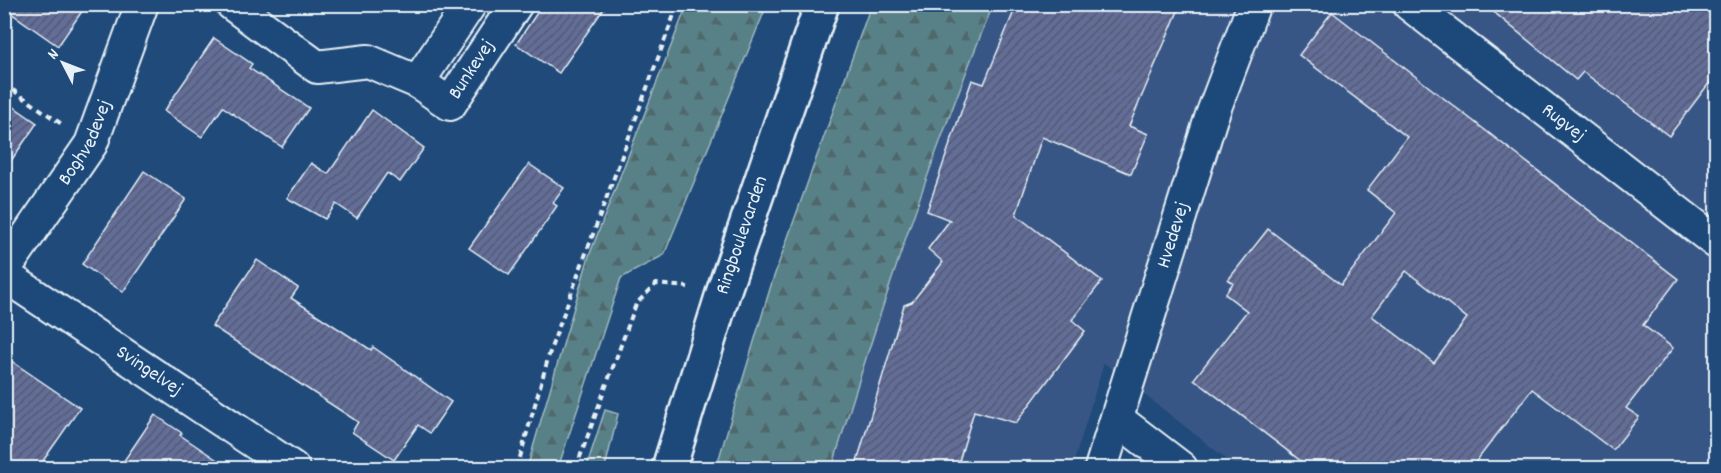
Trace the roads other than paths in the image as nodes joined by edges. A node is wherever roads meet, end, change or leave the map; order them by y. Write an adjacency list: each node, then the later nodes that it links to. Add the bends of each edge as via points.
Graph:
1 (142, 4): 10 (street, Boghvedevej, via 90,144)
2 (232, 4): 8 (street, Bunkevej, via 317,67 368,61)
3 (470, 4): 8 (street, Bunkevej)
4 (516, 4): 8 (street, Bunkevej, via 450,104)
5 (822, 4): 13 (main road, Ringboulevarden, via 724,290)
6 (1254, 4): 11 (street, Hvedevej, via 1211,118)
7 (1409, 4): 9 (street, Rugvej)
8 (418, 82)
9 (1716, 242)
10 (4, 272): 12 (street, Svingelvej)
11 (1117, 419): 14 (street, Hvedevej); 15 (street)
12 (293, 468)
13 (669, 468)
14 (1101, 468)
15 (1181, 468)

